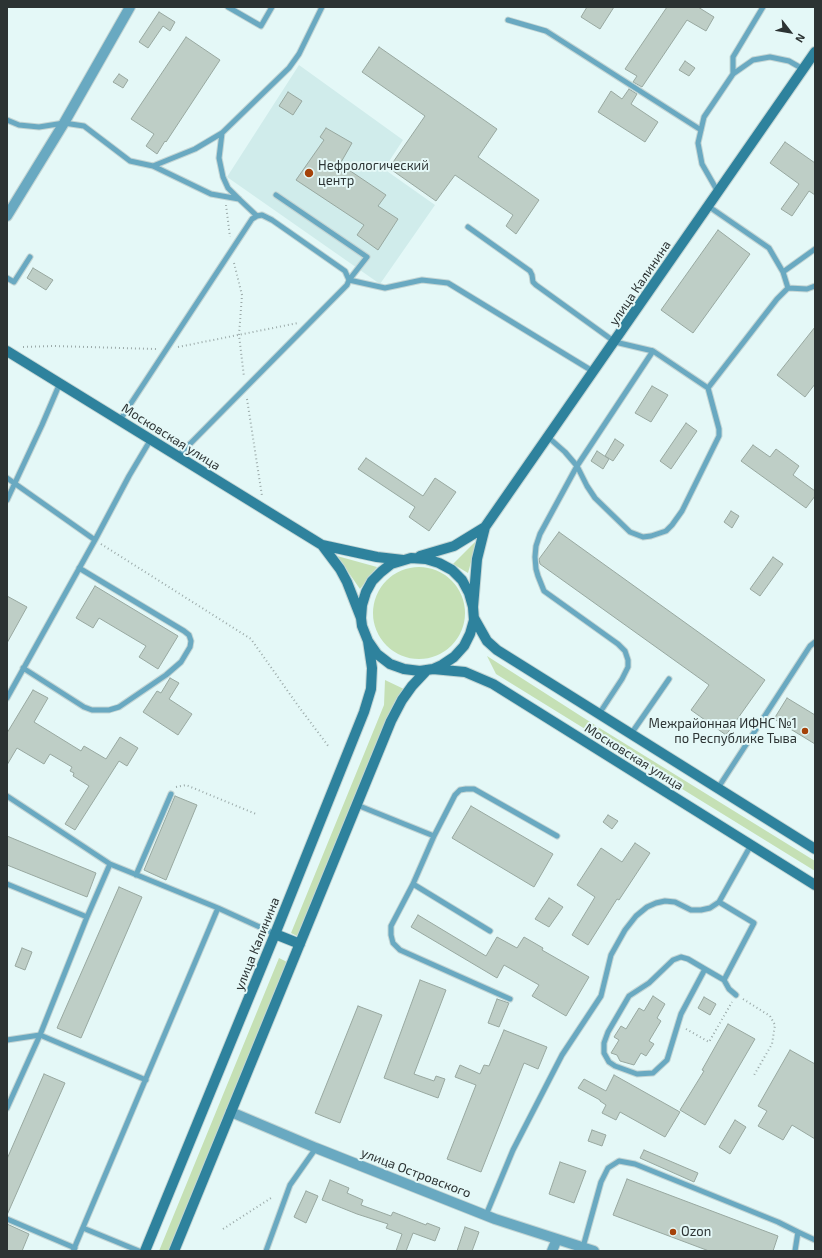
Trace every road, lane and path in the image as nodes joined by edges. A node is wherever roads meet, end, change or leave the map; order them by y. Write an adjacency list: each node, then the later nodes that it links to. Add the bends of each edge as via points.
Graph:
1 (130, 7): 11 (street)
2 (228, 7): 3 (lane, via 261,26)
3 (272, 7)
4 (322, 7): 13 (lane, via 300,54 289,68)
5 (763, 7): 9 (lane, via 733,57)
6 (508, 20): 12 (lane, via 546,31)
7 (814, 54): 8 (main road, улица Калинина)
8 (803, 69): 9 (lane, via 788,61 770,57 753,60); 15 (main road, улица Калинина)
9 (733, 74): 12 (lane, via 704,118)
10 (7, 120): 11 (lane, via 19,126 38,127)
11 (64, 123): 14 (lane, via 84,126 130,161); 20 (street)
12 (701, 130): 15 (lane, via 698,142 702,164)
13 (222, 133): 14 (lane, via 195,149); 18 (lane, via 219,158 223,177 228,188)
14 (153, 166): 17 (lane, via 211,194)
15 (718, 192): 19 (main road, улица Калинина)
16 (276, 195): 28 (lane, via 367,257)
17 (225, 196): 18 (lane); 24 (path)
18 (238, 199): 21 (lane)
19 (708, 206): 26 (lane, via 769,248); 31 (main road, улица Калинина)
20 (7, 216)
21 (257, 216): 24 (lane, via 252,219); 28 (lane, via 262,215 272,220 345,271)
22 (468, 227): 31 (lane, via 530,271 536,285)
23 (815, 249): 26 (lane)
24 (231, 251): 36 (path, via 242,295 239,335); 38 (lane)
25 (30, 257): 27 (lane, via 14,282)
26 (784, 272): 30 (lane)
27 (7, 278)
28 (349, 280): 34 (lane, via 385,288 422,280 448,283); 36 (lane, via 347,285)
29 (815, 286): 30 (lane, via 807,289)
30 (788, 288): 37 (lane)
31 (615, 342): 33 (lane); 34 (main road, улица Калинина)
32 (7, 351): 35 (main road, Московская улица)
33 (653, 351): 37 (lane); 42 (lane)
34 (594, 372): 39 (main road, улица Калинина)
35 (60, 383): 38 (main road, Московская улица); 44 (lane)
36 (245, 388): 41 (lane); 46 (path)
37 (708, 388): 42 (lane, via 719,436 682,511 666,531 647,537 630,532 595,498)
38 (120, 420): 40 (main road, Московская улица)
39 (548, 437): 42 (lane); 47 (main road, улица Калинина)
40 (151, 439): 41 (main road, Московская улица); 48 (lane)
41 (178, 456): 46 (main road, Московская улица)
42 (577, 466): 61 (lane, via 540,534 535,557 544,591 618,644 627,655 628,667)
43 (7, 478): 44 (lane)
44 (15, 483): 45 (lane); 48 (lane)
45 (7, 500)
46 (264, 509): 49 (main road, Московская улица)
47 (485, 528): 50 (main road, улица Калинина, via 454,546); 52 (main road, улица Калинина, via 477,559)
48 (95, 540): 51 (lane); 63 (path, via 250,639)
49 (322, 545): 50 (main road, Московская улица, via 377,557); 53 (main road, Московская улица, via 347,582)
50 (407, 559): 52 (main road, via 426,559 452,570 470,593); 53 (main road, via 391,564 372,581 362,605)
51 (79, 568): 57 (lane); 57 (lane, via 184,631 189,635 190,647 181,662 166,675 109,710 92,710 84,707)
52 (473, 607): 54 (main road)
53 (361, 618): 55 (main road)
54 (474, 618): 58 (main road, via 464,646 454,657); 61 (main road, Московская улица, via 487,640 497,650)
55 (368, 641): 58 (main road, via 377,654 390,664 404,670); 82 (main road, улица Калинина, via 372,668 371,689 364,712)
56 (815, 642): 64 (lane)
57 (23, 668): 60 (lane)
58 (430, 670): 67 (main road, via 412,686 402,700); 71 (main road, Московская улица, via 465,672 493,684)
59 (669, 678): 62 (lane)
60 (7, 698)
61 (599, 714): 62 (main road, Московская улица)
62 (631, 734): 64 (main road, Московская улица)
63 (329, 747)
64 (718, 788): 72 (main road, Московская улица)
65 (171, 794): 68 (path, via 176,787 186,785); 74 (lane)
66 (7, 796): 73 (lane)
67 (357, 805): 69 (lane); 83 (main road)
68 (256, 814)
69 (434, 836): 70 (lane, via 455,795 466,788); 76 (lane)
70 (557, 836)
71 (751, 845): 77 (main road, Московская улица); 78 (lane)
72 (814, 848)
73 (110, 864): 74 (lane); 80 (lane)
74 (136, 875): 79 (lane)
75 (7, 884): 80 (lane)
76 (413, 884): 81 (lane); 87 (lane, via 391,926 393,943 400,950)
77 (815, 885)
78 (719, 902): 85 (lane, via 754,923); 97 (lane, via 701,910 691,910 675,902 656,903 636,916 625,930 611,955 601,996 562,1056 513,1150)
79 (218, 908): 82 (lane); 92 (lane)
80 (88, 917): 89 (lane)
81 (490, 931)
82 (275, 934): 83 (main road); 107 (main road, улица Калинина)
83 (300, 944): 94 (main road)
84 (705, 969): 85 (lane); 88 (lane, via 681,1014); 88 (lane, via 680,957 629,996 608,1032 604,1053 614,1066 637,1074 653,1073 667,1060)
85 (724, 980): 86 (lane)
86 (736, 995): 88 (path, via 708,1042); 91 (path, via 770,1016 775,1025 772,1044)
87 (510, 999)
88 (678, 1025)
89 (40, 1035): 90 (lane); 92 (lane); 93 (lane)
90 (7, 1040)
91 (754, 1077)
92 (146, 1080): 99 (lane)
93 (7, 1108)
94 (231, 1112): 95 (street, улица Островского); 108 (main road)
95 (316, 1148): 97 (street, улица Островского); 109 (lane, via 290,1184)
96 (271, 1198): 100 (path)
97 (486, 1215): 102 (street, улица Островского)
98 (7, 1219): 105 (lane)
99 (83, 1228): 105 (lane); 106 (lane)
100 (223, 1229)
101 (798, 1232): 103 (lane); 104 (lane, via 635,1164 619,1161 608,1168 601,1182); 112 (lane)
102 (557, 1239): 104 (street, улица Островского); 110 (street)
103 (815, 1240)
104 (583, 1247): 111 (street, улица Островского)
105 (74, 1250)
106 (139, 1251)
107 (145, 1251)
108 (174, 1251)
109 (266, 1251)
110 (552, 1251)
111 (594, 1251)
112 (795, 1251)

